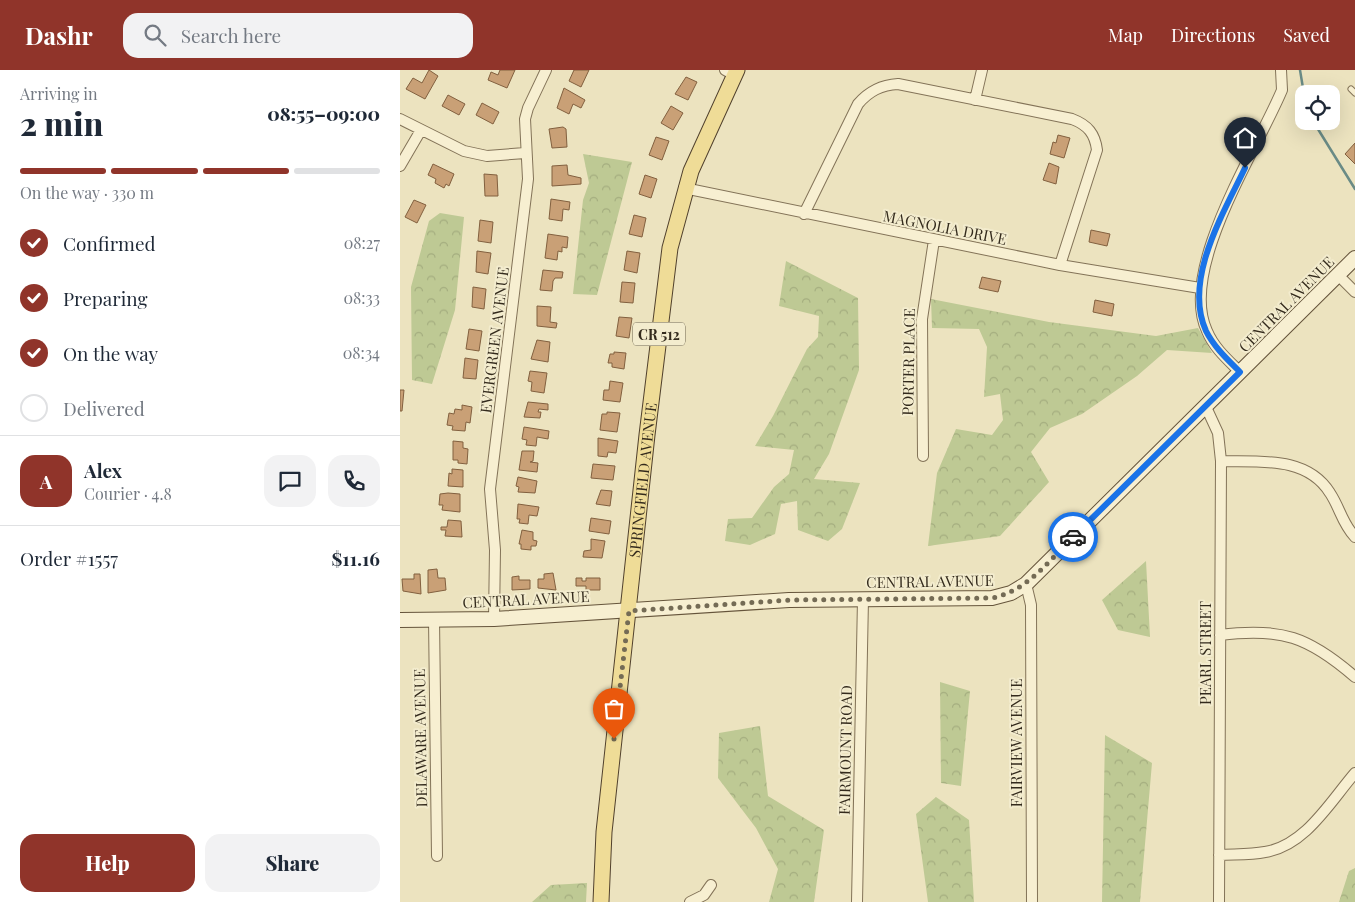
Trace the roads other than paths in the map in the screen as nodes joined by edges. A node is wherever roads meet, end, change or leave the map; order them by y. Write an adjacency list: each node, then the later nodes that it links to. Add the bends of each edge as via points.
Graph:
1 (546, 70): 8 (street, EVERGREEN AVENUE, via 525,119)
2 (982, 70): 5 (street)
3 (1281, 70): 16 (street, via 1282,90 1210,243)
4 (732, 72): 10 (main road, SPRINGFIELD AVENUE / CR 512)
5 (975, 100): 11 (street, via 898,84 871,91 858,104); 14 (street, via 1072,119 1092,132 1097,150 1095,159)
6 (400, 119): 7 (street)
7 (422, 130): 8 (street, via 475,154); 9 (street)
8 (525, 153): 27 (street, EVERGREEN AVENUE, via 528,179 490,489 495,550)
9 (400, 166)
10 (684, 188): 11 (street, MAGNOLIA DRIVE); 25 (main road, SPRINGFIELD AVENUE / CR 512, via 670,248)
11 (804, 214): 12 (street, MAGNOLIA DRIVE)
12 (934, 240): 14 (street, MAGNOLIA DRIVE); 20 (street, PORTER PLACE, via 922,319)
13 (1355, 258): 15 (street, CENTRAL AVENUE)
14 (1060, 265): 16 (street, MAGNOLIA DRIVE)
15 (1338, 275): 17 (street); 18 (street, CENTRAL AVENUE)
16 (1200, 288): 18 (street, via 1206,330 1220,352)
17 (1355, 292)
18 (1240, 372): 19 (street, CENTRAL AVENUE)
19 (1206, 407): 21 (street, PEARL STREET, via 1218,433); 23 (street, CENTRAL AVENUE)
20 (923, 456)
21 (1221, 461): 22 (street, via 1284,463 1311,473 1330,493 1344,524); 29 (street, PEARL STREET)
22 (1355, 537)
23 (1026, 584): 24 (street, CENTRAL AVENUE, via 1011,593 992,598); 38 (street, FAIRVIEW AVENUE, via 1031,605)
24 (862, 599): 25 (street, CENTRAL AVENUE, via 780,600); 37 (street, FAIRMOUNT ROAD)
25 (629, 611): 27 (street, CENTRAL AVENUE); 35 (main road, SPRINGFIELD AVENUE / CR 512, via 604,832)
26 (434, 619): 27 (street, CENTRAL AVENUE); 28 (street, CENTRAL AVENUE); 33 (street, DELAWARE AVENUE)
27 (494, 619)
28 (400, 620)
29 (1220, 635): 30 (street, via 1262,632 1296,638 1330,657); 32 (street, PEARL STREET)
30 (1355, 678)
31 (1355, 773): 32 (street, via 1309,828 1286,845 1264,852)
32 (1219, 855): 39 (street, PEARL STREET)
33 (437, 856)
34 (711, 885): 36 (street, via 704,895)
35 (601, 902)
36 (690, 902)
37 (857, 902)
38 (1032, 902)
39 (1219, 902)

